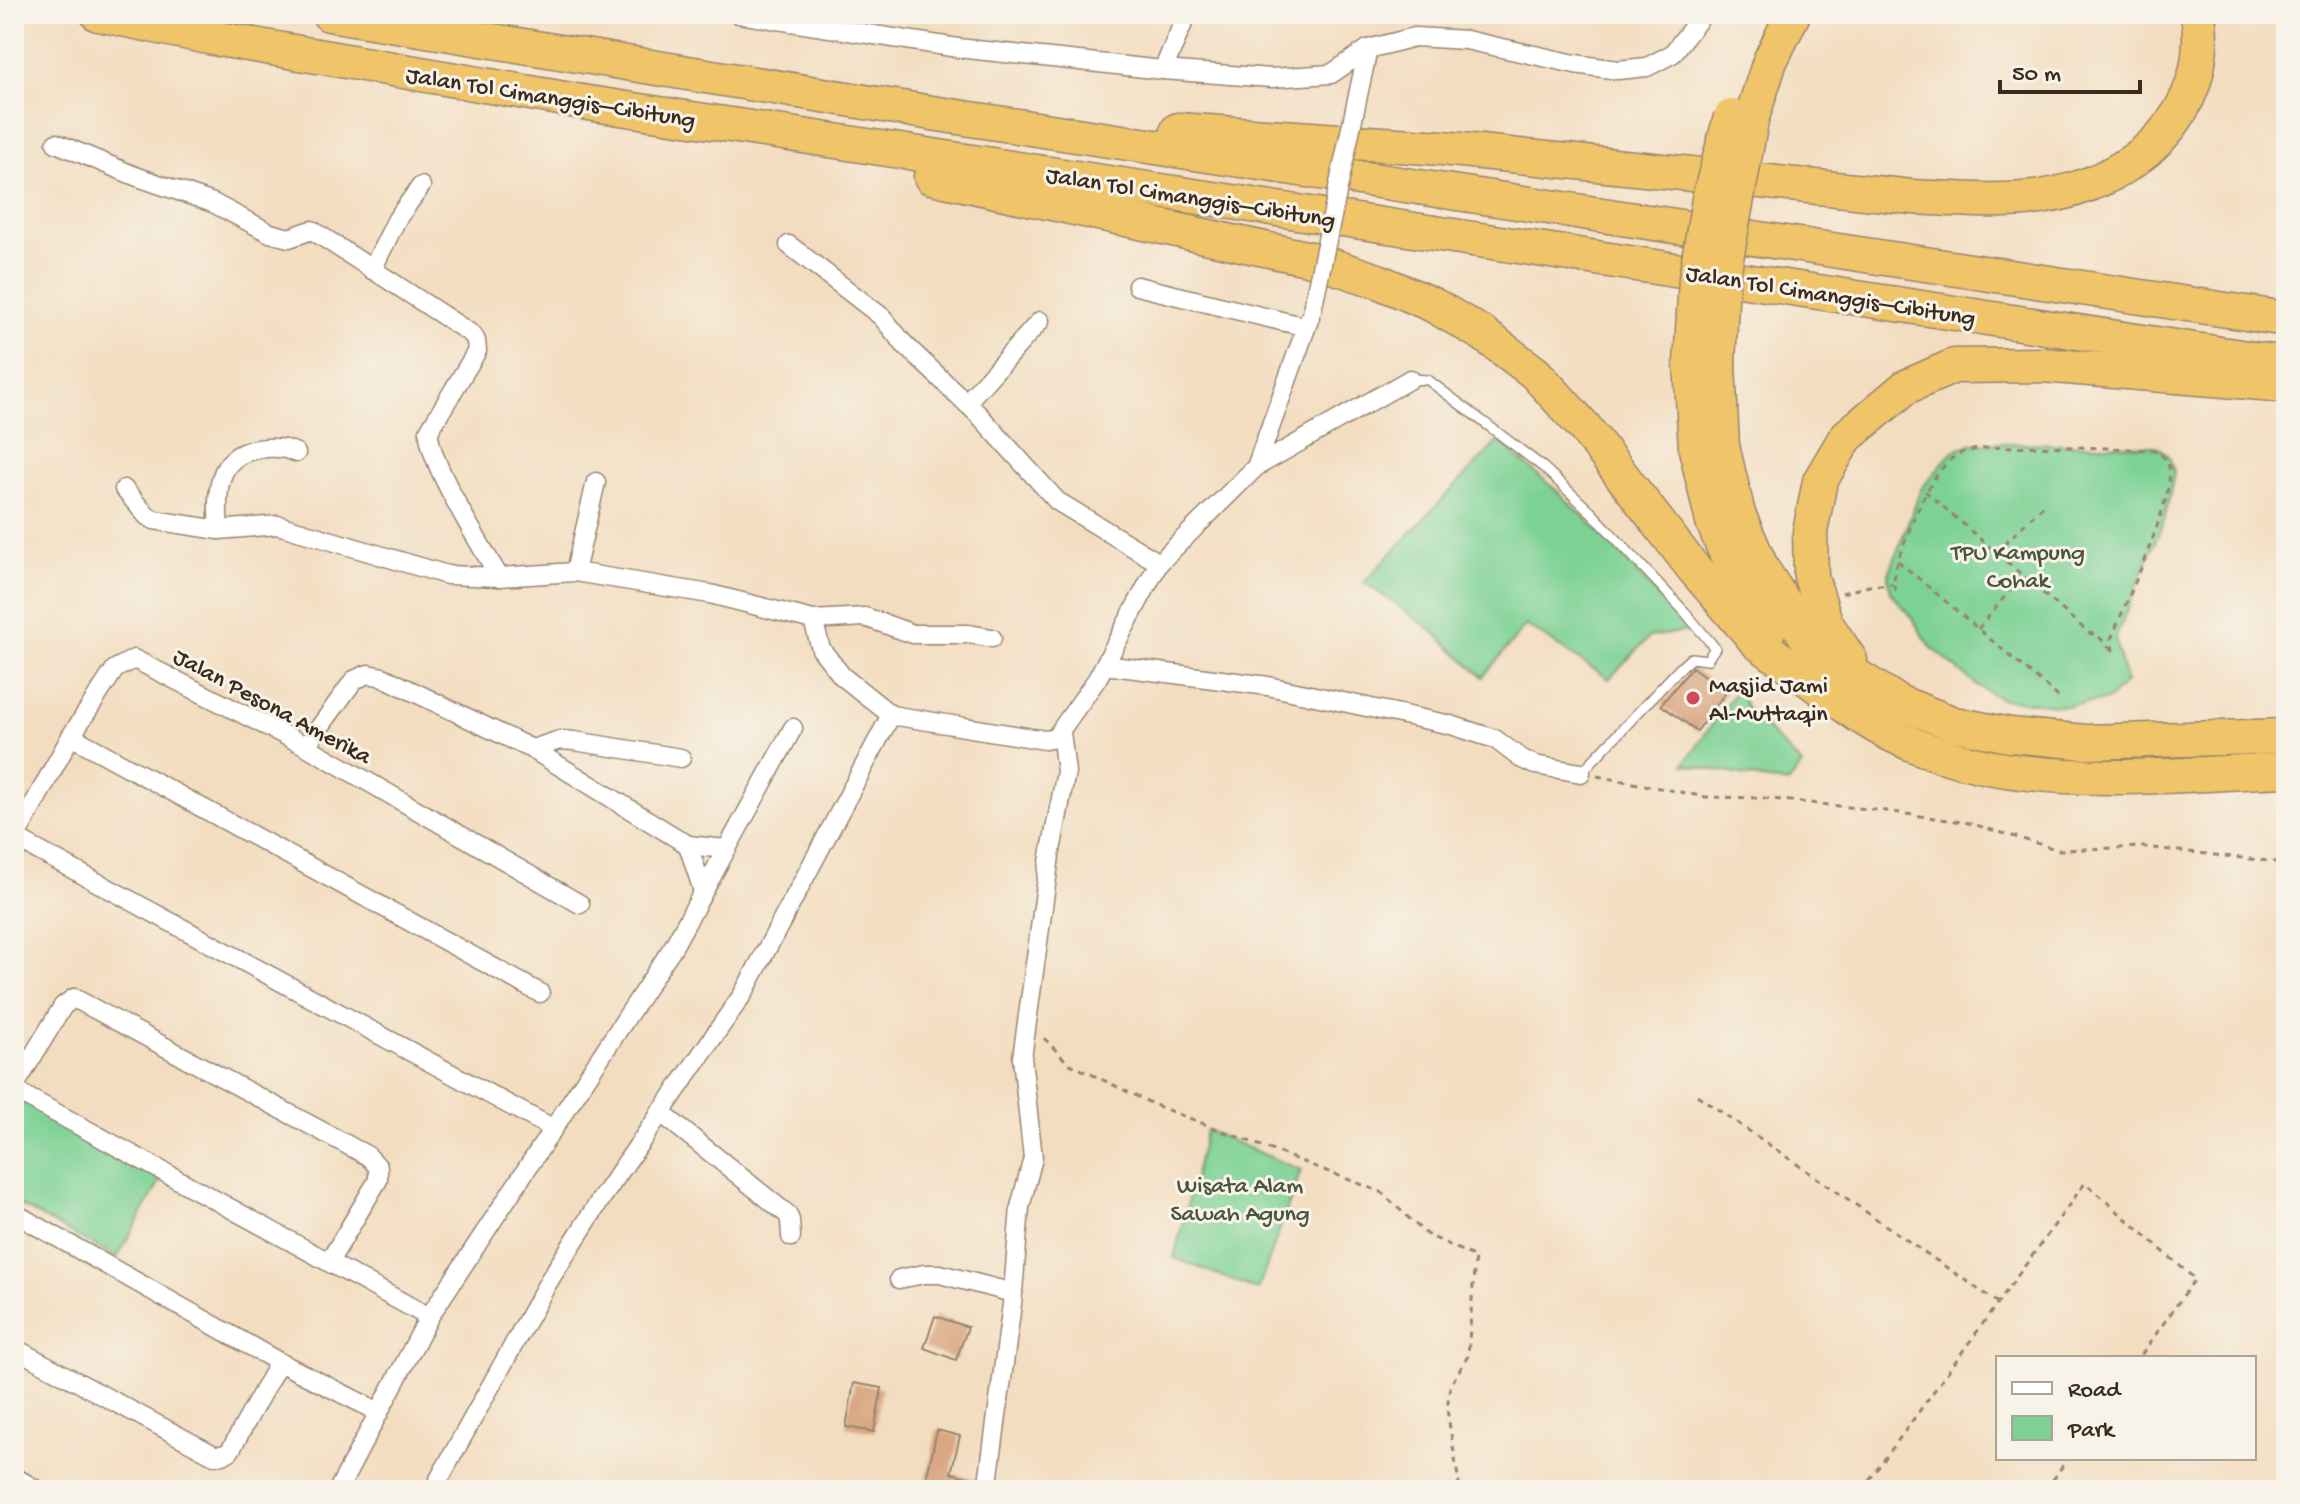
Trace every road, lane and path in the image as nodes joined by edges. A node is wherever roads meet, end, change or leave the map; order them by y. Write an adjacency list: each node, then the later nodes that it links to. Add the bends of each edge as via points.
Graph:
1 (98, 14): 11 (highway, Jalan Tol Cimanggis–Cibitung)
2 (329, 14): 12 (highway, Jalan Tol Cimanggis–Cibitung)
3 (739, 14): 10 (street, via 958,48)
4 (1187, 14): 10 (street)
5 (1703, 14): 9 (street, via 1672,54 1647,67 1618,70 1575,64 1466,40 1415,37)
6 (1766, 14): 13 (highway, via 1749,53)
7 (1793, 14): 13 (highway)
8 (2198, 14): 12 (highway, via 2197,73 2178,118 2143,155 2099,182 2042,197 1913,197 1442,148)
9 (1368, 49): 10 (street, via 1331,74 1271,78); 19 (street, bridge)
10 (1163, 70)
11 (588, 103): 23 (highway, Jalan Tol Cimanggis–Cibitung); 47 (highway, via 1311,259 1433,305 1535,373 1757,642)
12 (938, 114): 20 (highway, Jalan Tol Cimanggis–Cibitung)
13 (1741, 117): 22 (highway, bridge, via 1722,281)
14 (56, 143): 17 (street, via 213,203 270,233 289,238 312,230)
15 (421, 186): 17 (street, via 397,219)
16 (789, 245): 26 (street, via 882,317)
17 (372, 270): 39 (street, via 476,341 477,351 429,437)
18 (1137, 286): 19 (street)
19 (1309, 319): 28 (street)
20 (2286, 319)
21 (1040, 321): 26 (street)
22 (1705, 364): 47 (highway, via 1696,449 1713,522 1738,582 1784,652); 49 (highway, via 1738,514 1762,569 1805,635 1845,669)
23 (2286, 364)
24 (1410, 379): 28 (street); 59 (lane, via 1428,380 1543,467 1715,648 1707,660 1691,658 1680,668)
25 (2286, 385): 49 (highway, via 2042,365 1954,366 1906,387 1878,409 1846,437 1820,481 1810,532 1811,577 1826,624 1851,662)
26 (966, 403): 36 (street, via 1057,501)
27 (296, 453): 33 (street, via 268,447 231,459 220,486)
28 (1256, 467): 36 (street)
29 (596, 482): 37 (street)
30 (124, 489): 33 (street, via 154,520)
31 (1925, 491): 34 (path); 35 (path); 38 (path, via 1955,456 1971,449 2154,450 2163,455 2169,473 2161,517 2111,639 2113,651)
32 (2045, 504): 34 (path)
33 (219, 530): 39 (street, via 278,525 447,575)
34 (1996, 552): 38 (path)
35 (1898, 561): 40 (path); 44 (path)
36 (1159, 563): 46 (street)
37 (575, 572): 39 (street); 43 (street, via 710,594)
38 (2022, 575): 44 (path)
39 (499, 577)
40 (1893, 584): 41 (path); 42 (path)
41 (1895, 591)
42 (1833, 596)
43 (813, 620): 45 (street, via 865,617 913,634); 50 (street, via 821,649 842,676)
44 (1978, 629): 48 (path)
45 (992, 638)
46 (1105, 665): 52 (street); 59 (street, via 1268,686 1451,725 1495,739 1535,765)
47 (1835, 699): 58 (highway, via 1893,737 1973,765 2053,777)
48 (2062, 700)
49 (1898, 702): 54 (highway, via 1954,724 2056,740)
50 (891, 715): 52 (street, via 1045,740); 70 (street, via 743,994)
51 (793, 728): 62 (street)
52 (1061, 732): 67 (street, via 1066,772)
53 (71, 736): 55 (street, Jalan Pesona Amerika, via 115,669 134,659); 60 (street, Jalan Pesona Amerika); 66 (street)
54 (2286, 736)
55 (306, 746): 56 (street, via 354,680 368,674); 65 (street, Jalan Pesona Amerika)
56 (532, 749): 57 (street, via 560,740); 61 (street)
57 (681, 758)
58 (2286, 770)
59 (1581, 773): 63 (path, via 1706,797 1777,799 1969,823 2059,850 2144,847)
60 (15, 839): 71 (street)
61 (688, 845): 62 (street); 64 (street)
62 (726, 849): 64 (street)
63 (2286, 863)
64 (703, 891): 71 (street, via 673,947)
65 (580, 904)
66 (540, 993)
67 (1027, 1021): 76 (street, via 1022,1058 1033,1158 1020,1207); 89 (path, via 1068,1063 1155,1105 1381,1192 1426,1234 1475,1257 1468,1356 1450,1386 1447,1409)
68 (14, 1088): 74 (street); 74 (street, via 63,1006 74,998 368,1156 378,1167 378,1180)
69 (1697, 1095): 77 (path)
70 (660, 1112): 73 (street, via 787,1214); 87 (street, via 550,1279)
71 (552, 1128): 78 (street)
72 (14, 1213): 81 (street)
73 (791, 1237)
74 (329, 1262): 78 (street)
75 (899, 1279): 76 (street, via 940,1274)
76 (1013, 1293): 88 (street)
77 (1998, 1303): 80 (path, via 2085,1183 2195,1279); 90 (path)
78 (429, 1317): 82 (street)
79 (14, 1348): 81 (street, via 214,1455 230,1451)
80 (2140, 1356)
81 (279, 1362): 82 (street)
82 (379, 1412): 86 (street)
83 (2067, 1460): 91 (path)
84 (14, 1477): 85 (street)
85 (37, 1490)
86 (338, 1490)
87 (433, 1490)
88 (987, 1490)
89 (1460, 1490)
90 (1862, 1490)
91 (2046, 1490)

